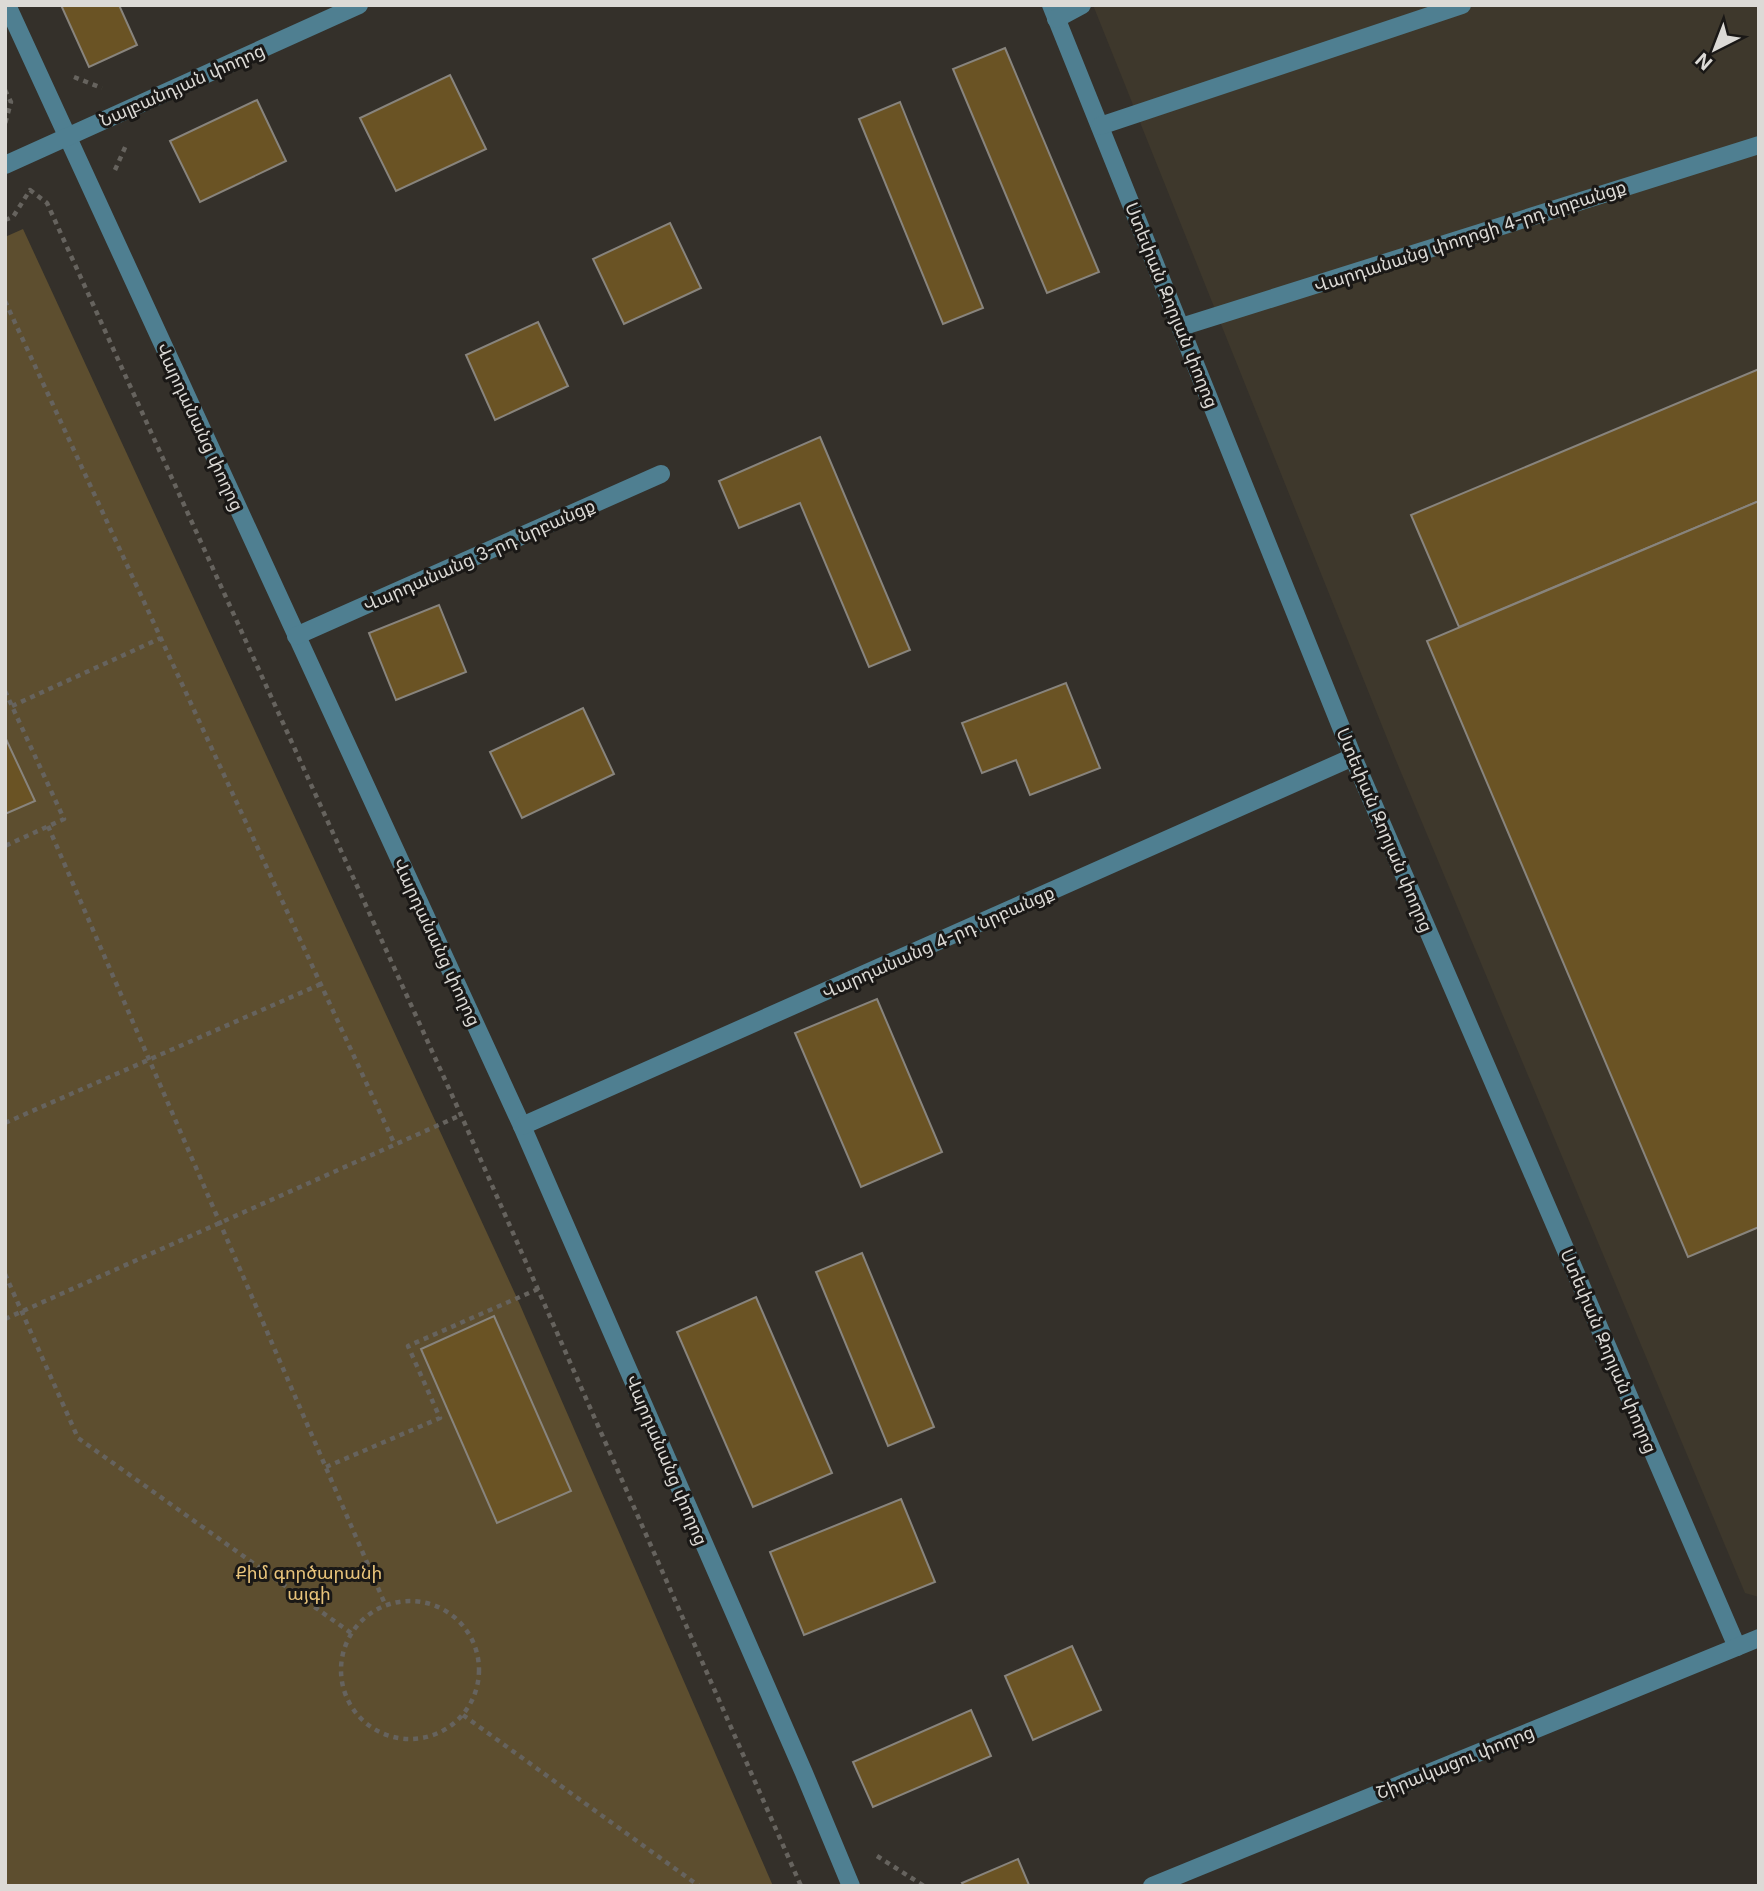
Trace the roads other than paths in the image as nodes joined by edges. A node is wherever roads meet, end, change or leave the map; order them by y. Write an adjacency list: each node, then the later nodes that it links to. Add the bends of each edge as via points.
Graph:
1 (7, 5): 7 (street, Վարդանանց փողոց)
2 (359, 5): 7 (street, Նալբանդյան փողոց)
3 (1082, 5): 5 (street)
4 (1462, 5): 6 (street)
5 (1054, 12): 6 (street, Ստեփան Զորյան փողոց)
6 (1100, 126): 10 (street, Ստեփան Զորյան փողոց)
7 (66, 137): 9 (street, Նալբանդյան փողոց); 12 (street, Վարդանանց փողոց)
8 (1759, 145): 10 (street, Վարդանանց փողոցի 4-րդ նրբանցք)
9 (5, 165)
10 (1181, 327): 13 (street, Ստեփան Զորյան փողոց)
11 (661, 474): 12 (street, Վարդանանց 3-րդ նրբանցք)
12 (296, 636): 14 (street, Վարդանանց փողոց)
13 (1353, 757): 14 (street, Վարդանանց 4-րդ նրբանցք); 16 (street, Ստեփան Զորյան փողոց)
14 (522, 1126): 17 (street, Վարդանանց փողոց)
15 (1759, 1638): 16 (street, Շիրակացու փողոց)
16 (1737, 1647): 18 (street, Շիրակացու փողոց)
17 (851, 1886)
18 (1152, 1886)

